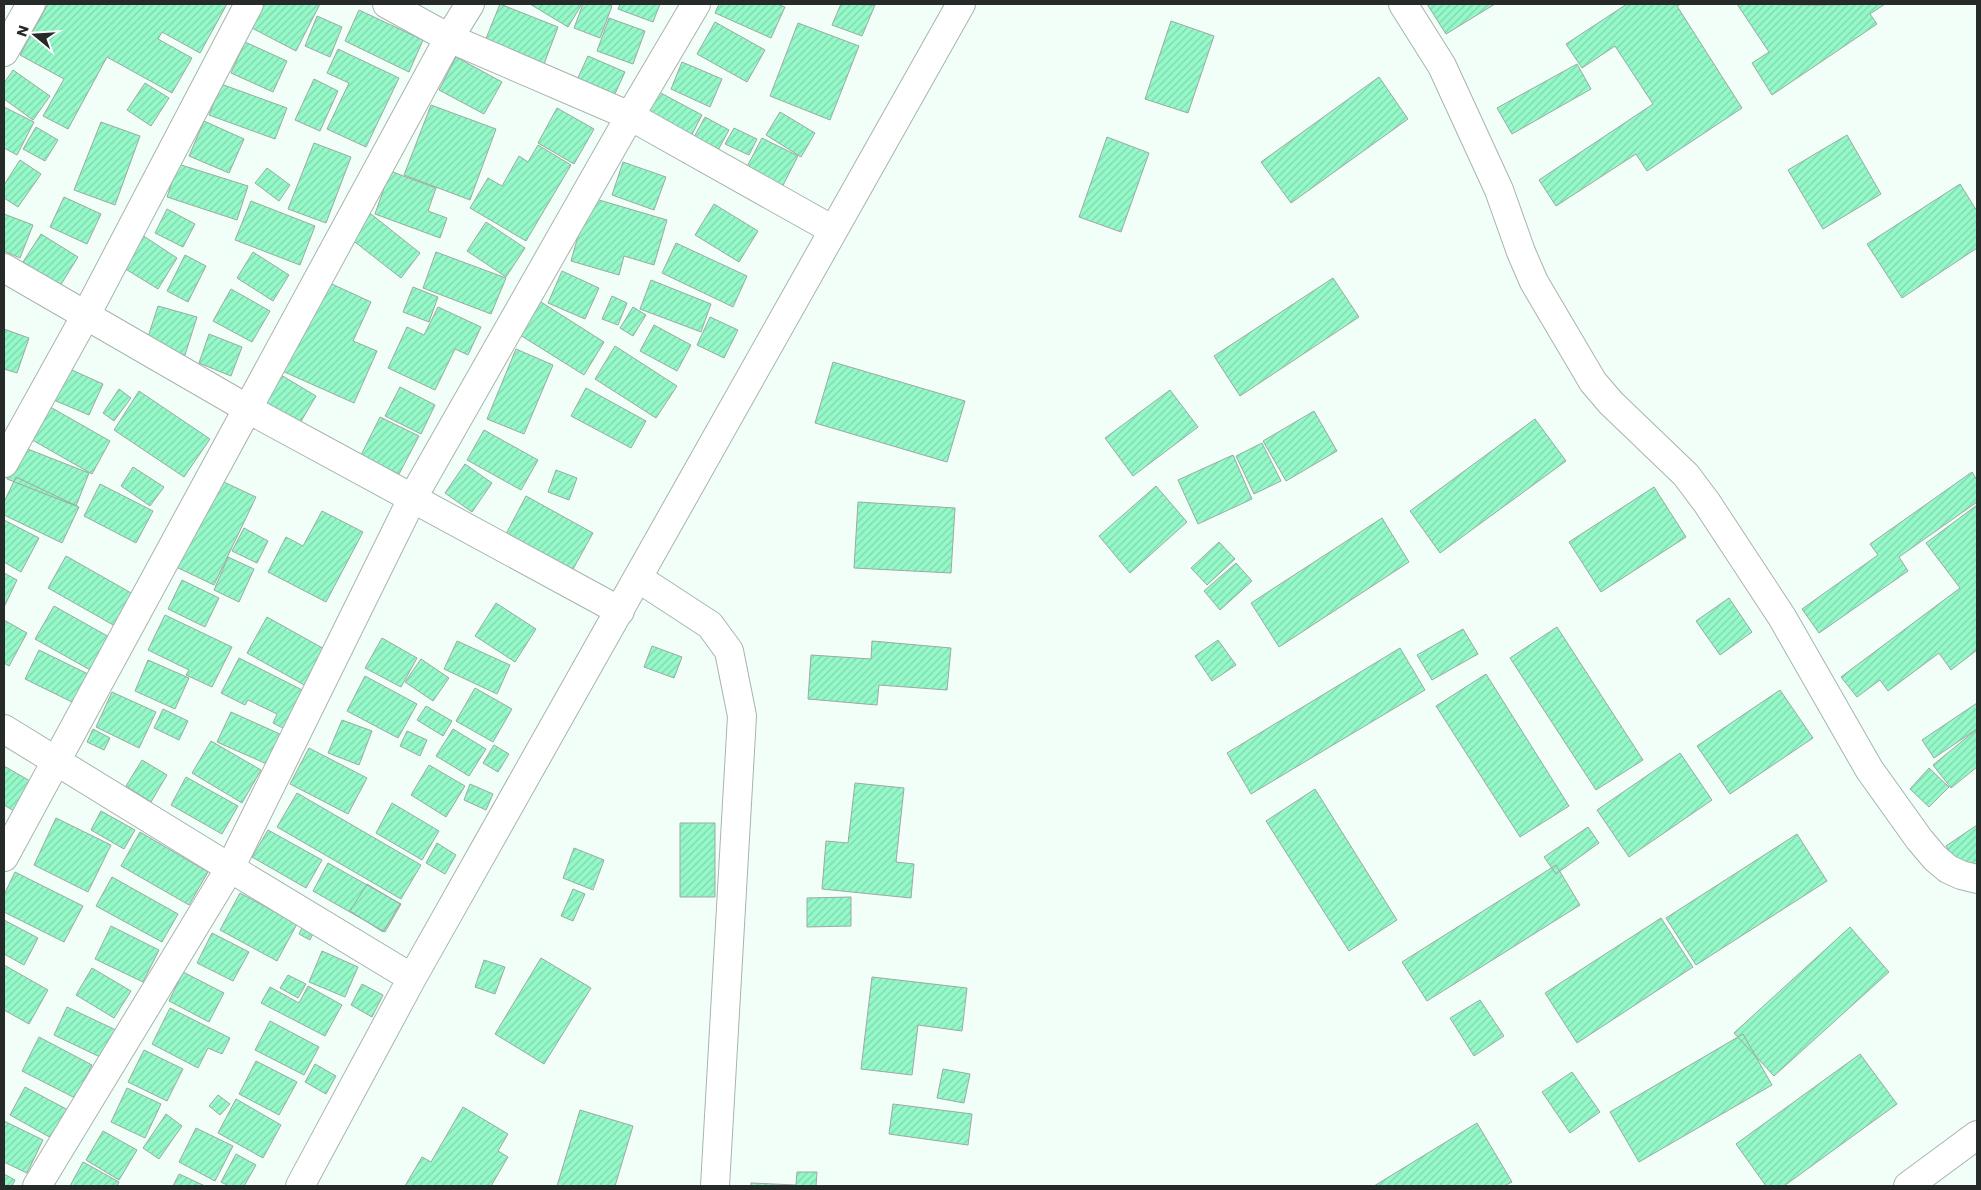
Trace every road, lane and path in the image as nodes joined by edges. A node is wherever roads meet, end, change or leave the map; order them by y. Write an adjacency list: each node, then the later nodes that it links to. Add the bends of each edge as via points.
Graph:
1 (31, 4): 9 (street)
2 (249, 4): 13 (street)
3 (386, 4): 8 (street)
4 (470, 4): 8 (street)
5 (696, 4): 10 (street)
6 (961, 4): 11 (street)
7 (1403, 4): 23 (street, via 1442,66 1499,190 1534,282 1593,382 1686,475 1707,502 1782,617 1869,769 1919,839 1948,869)
8 (449, 38): 10 (street); 14 (street)
9 (4, 52)
10 (630, 116): 11 (street); 16 (street)
11 (833, 230): 17 (street)
12 (4, 268): 13 (street)
13 (86, 315): 14 (street); 15 (street)
14 (248, 409): 16 (street); 20 (street)
15 (4, 463)
16 (413, 497): 18 (street); 22 (street)
17 (638, 578): 18 (street); 28 (street, via 710,625 729,651 742,716)
18 (620, 611): 24 (street)
19 (4, 729): 20 (street)
20 (57, 761): 21 (street); 22 (street)
21 (4, 857)
22 (230, 868): 24 (street); 26 (street)
23 (1977, 879)
24 (412, 978): 27 (street)
25 (1977, 1135): 29 (street)
26 (37, 1186)
27 (300, 1186)
28 (715, 1186)
29 (1908, 1186)

